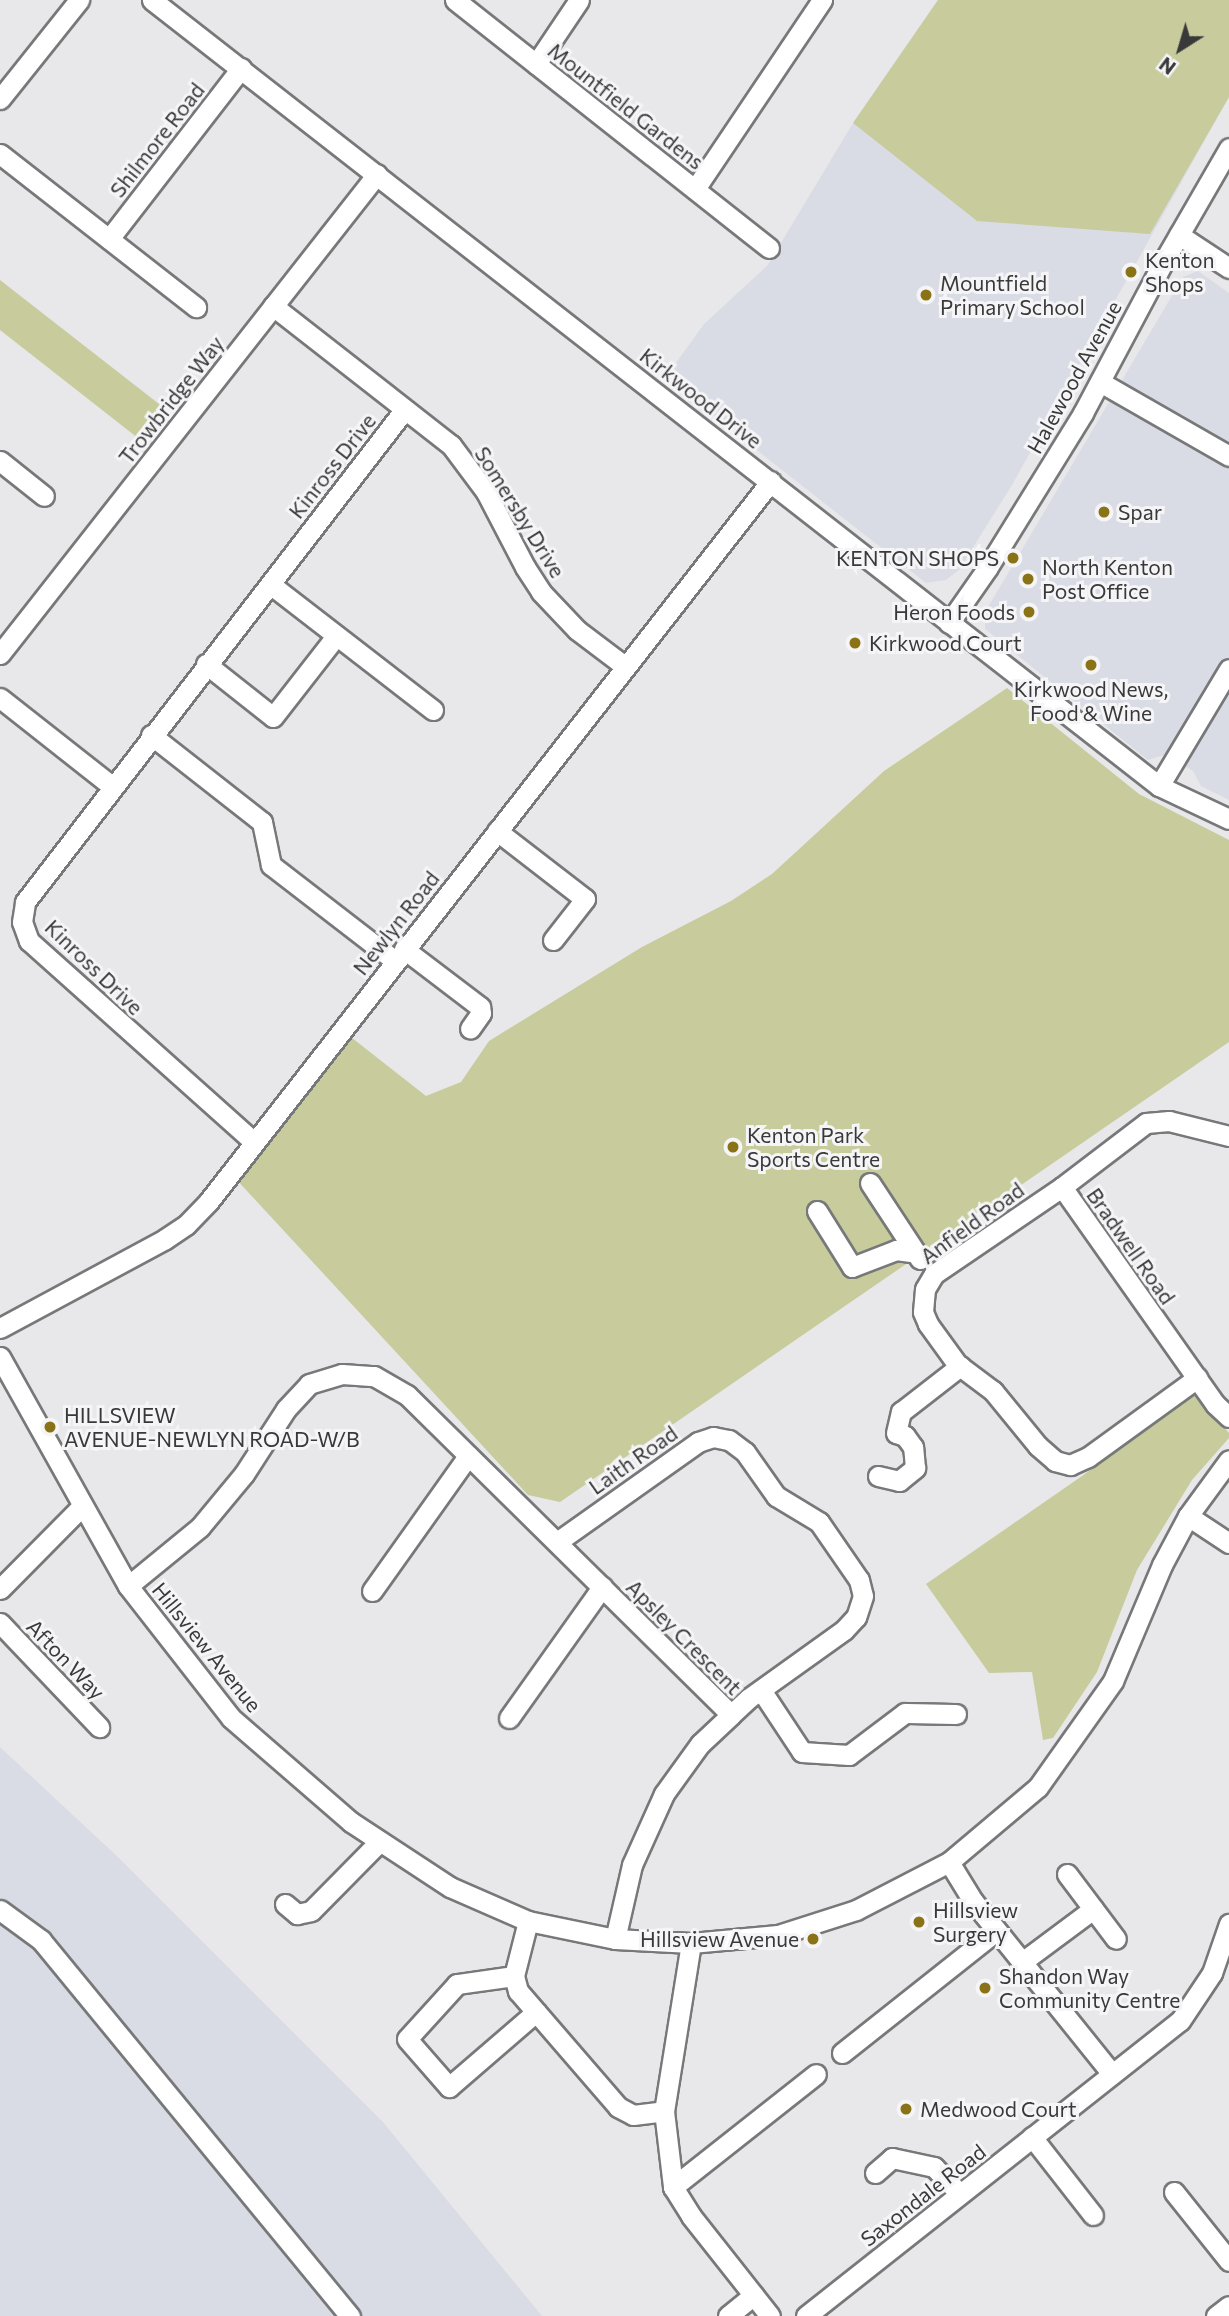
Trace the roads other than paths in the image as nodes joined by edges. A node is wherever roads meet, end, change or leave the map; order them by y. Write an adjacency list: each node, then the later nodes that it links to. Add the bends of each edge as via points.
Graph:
1 (79, 0): 8 (street)
2 (152, 0): 7 (street, Kirkwood Drive)
3 (455, 0): 6 (street, Mountfield Gardens)
4 (579, 0): 6 (street)
5 (822, 0): 12 (street)
6 (536, 64): 12 (street, Mountfield Gardens)
7 (241, 68): 11 (street, Kirkwood Drive); 14 (street, Shilmore Road)
8 (0, 99)
9 (1229, 148): 13 (street, Halewood Avenue)
10 (0, 154): 14 (street)
11 (377, 174): 17 (street, Trowbridge Way); 23 (street, Kirkwood Drive)
12 (695, 190): 15 (street, Mountfield Gardens)
13 (1179, 235): 16 (street); 19 (street, Halewood Avenue)
14 (109, 239): 18 (street)
15 (769, 248)
16 (1229, 268)
17 (273, 306): 20 (street, Somersby Drive); 28 (street, Trowbridge Way)
18 (196, 307)
19 (1100, 382): 21 (street); 26 (street, Halewood Avenue)
20 (405, 409): 25 (street, Kinross Drive); 30 (street, Somersby Drive, via 451,445 467,465 541,592 577,630)
21 (1229, 456)
22 (0, 461): 24 (street)
23 (771, 481): 26 (street, Kirkwood Drive); 30 (street, Newlyn Road)
24 (44, 496)
25 (270, 584): 27 (street); 29 (street, Kinross Drive)
26 (949, 623): 36 (street, Kirkwood Drive)
27 (336, 636): 29 (street, via 273,717); 33 (street)
28 (0, 654)
29 (206, 664): 34 (street, Kinross Drive)
30 (626, 667): 38 (street, Newlyn Road)
31 (1229, 669): 36 (street)
32 (0, 698): 35 (street)
33 (433, 710)
34 (151, 735): 35 (street, Kinross Drive); 40 (street, via 261,822 271,865)
35 (112, 786): 43 (street, Kinross Drive, via 24,902 22,922 29,941)
36 (1159, 786): 37 (street, Kirkwood Drive)
37 (1229, 819)
38 (497, 831): 39 (street, via 585,899); 40 (street, Newlyn Road)
39 (553, 940)
40 (400, 955): 41 (street, via 480,1007); 43 (street, Newlyn Road)
41 (470, 1028)
42 (1229, 1136): 45 (street, Bradwell Road, via 1169,1121 1146,1123)
43 (254, 1142): 49 (street, Newlyn Road, via 186,1225)
44 (870, 1183): 47 (street)
45 (1062, 1187): 48 (street, Anfield Road); 52 (street, Bradwell Road)
46 (817, 1211): 47 (street, via 852,1267 896,1250)
47 (917, 1253): 48 (street)
48 (932, 1277): 51 (street, Anfield Road, via 925,1289 923,1312)
49 (0, 1328)
50 (0, 1357): 57 (street, Hillsview Avenue)
51 (960, 1366): 52 (street, Anfield Road, via 993,1391 1038,1446 1055,1461 1070,1465 1088,1457); 56 (street, via 905,1407 889,1434 905,1436 913,1447 915,1468 899,1481)
52 (1197, 1378): 53 (street, Bradwell Road)
53 (1229, 1417)
54 (468, 1456): 59 (street, Apsley Crescent); 61 (street, Apsley Crescent, via 407,1395 374,1376 342,1374 309,1384 200,1527); 64 (street)
55 (1229, 1460): 58 (street, Hillsview Avenue)
56 (878, 1476)
57 (82, 1506): 61 (street, Hillsview Avenue); 63 (street)
58 (1188, 1516): 60 (street); 72 (street, Hillsview Avenue, via 1162,1565 1114,1681 1038,1787)
59 (557, 1542): 62 (street, Apsley Crescent); 66 (street, Laith Road, via 698,1441 713,1437 729,1440 745,1452 776,1496 819,1522 859,1580 863,1597 856,1617 844,1630)
60 (1229, 1543)
61 (128, 1586): 71 (street, Hillsview Avenue, via 231,1717 351,1822)
62 (601, 1587): 68 (street, Apsley Crescent); 69 (street, Apsley Crescent)
63 (0, 1589)
64 (372, 1591)
65 (0, 1623): 70 (street, Afton Way)
66 (761, 1689): 67 (street, via 802,1752 849,1755 905,1713); 68 (street, Laith Road)
67 (956, 1714)
68 (731, 1715): 80 (street, Apsley Crescent, via 700,1744 664,1794 632,1865)
69 (509, 1718)
70 (99, 1727)
71 (380, 1841): 74 (street, via 312,1911 296,1914); 77 (street, Hillsview Avenue, via 450,1887)
72 (949, 1862): 79 (street); 82 (street, Hillsview Avenue, via 856,1910 791,1931)
73 (1067, 1874): 75 (street)
74 (285, 1904)
75 (1093, 1909): 81 (street); 83 (street)
76 (0, 1910): 99 (street, via 41,1940)
77 (528, 1921): 80 (street, Hillsview Avenue); 84 (street)
78 (1229, 1924): 88 (street, Saxondale Road, via 1212,1973 1180,2021)
79 (996, 1931): 83 (street); 86 (street)
80 (615, 1939): 82 (street, Hillsview Avenue)
81 (1116, 1939)
82 (691, 1943): 89 (street)
83 (1022, 1962): 88 (street)
84 (514, 1976): 85 (street, via 518,1991); 85 (street, via 457,1984 407,2039 449,2087)
85 (536, 2012): 89 (street, via 618,2107 634,2115)
86 (842, 2053)
87 (816, 2074): 92 (street)
88 (1112, 2074): 90 (street, Saxondale Road)
89 (664, 2111): 92 (street)
90 (1032, 2137): 94 (street, Saxondale Road); 95 (street)
91 (875, 2173): 94 (street, via 892,2158 934,2167)
92 (673, 2187): 97 (street)
93 (1174, 2192): 96 (street)
94 (960, 2194): 102 (street, Saxondale Road)
95 (1093, 2215)
96 (1229, 2261)
97 (754, 2295): 100 (street); 101 (street)
98 (1229, 2306): 103 (street)
99 (350, 2316)
100 (728, 2316)
101 (770, 2316)
102 (806, 2316)
103 (1216, 2316)

